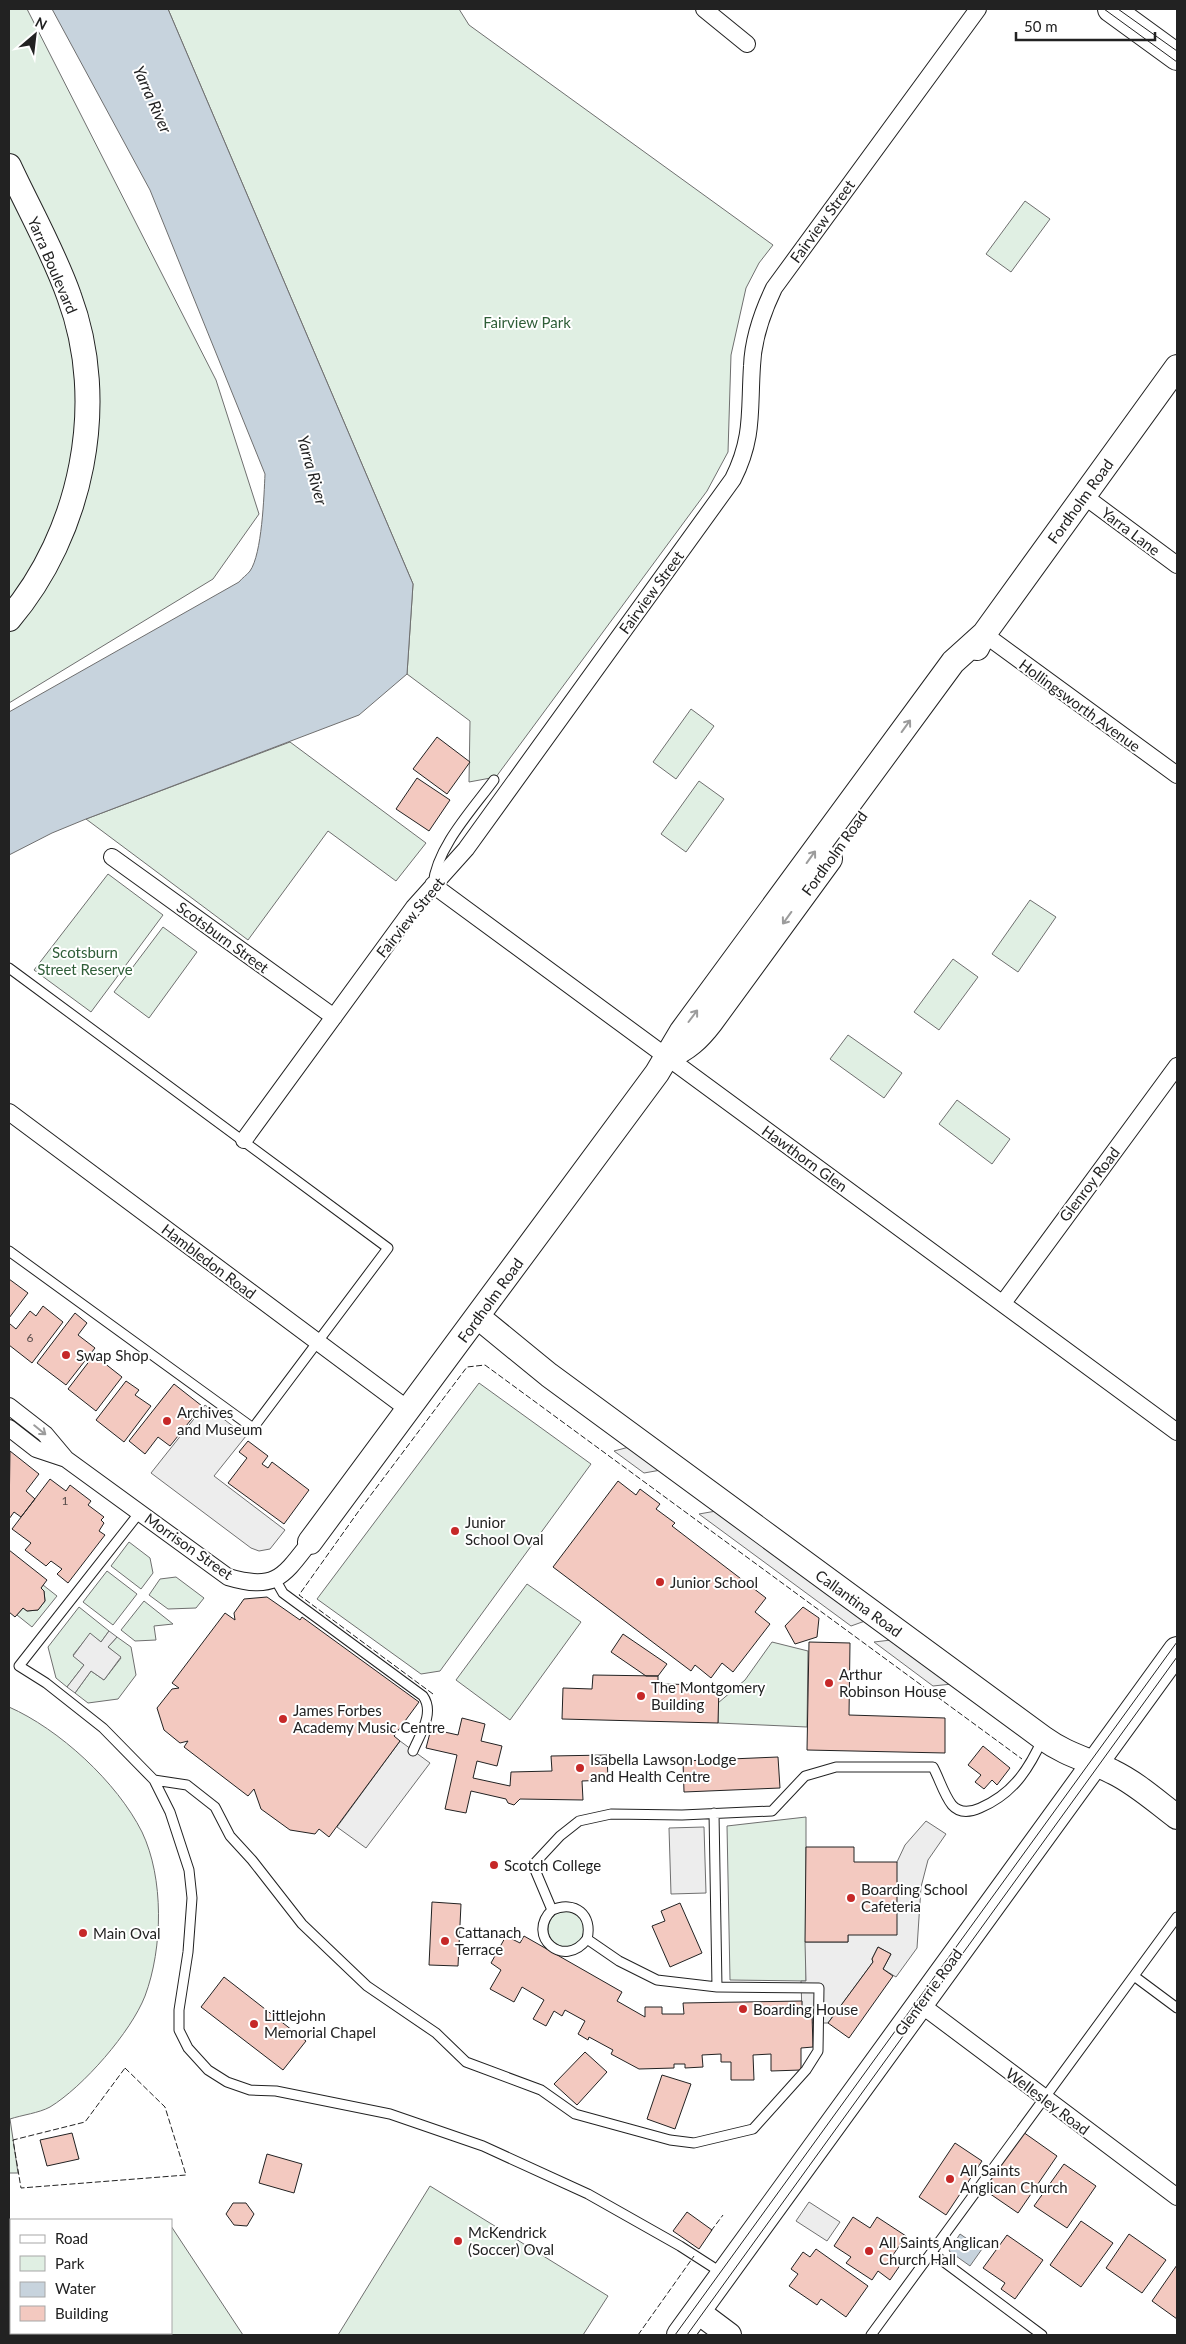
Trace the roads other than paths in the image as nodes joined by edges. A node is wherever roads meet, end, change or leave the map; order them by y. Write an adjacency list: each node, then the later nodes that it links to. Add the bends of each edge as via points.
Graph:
1 (704, 9): 4 (street)
2 (978, 9): 15 (street, Fairview Street, via 774,288 755,342 749,435 733,479 466,849)
3 (1111, 9): 5 (main road)
4 (747, 44)
5 (1177, 57)
6 (9, 166): 10 (street, Yarra Boulevard, via 70,296 82,340 87,378 87,421 72,507 42,572 24,602)
7 (1177, 368): 8 (street, Fordholm Road)
8 (1084, 496): 9 (street, Yarra Lane); 11 (street, Fordholm Road)
9 (1177, 565)
10 (9, 619)
11 (984, 634): 12 (street, Hollingsworth Avenue); 18 (street, Fordholm Road, via 953,662 682,1031)
12 (1177, 775)
13 (494, 780): 15 (lane, via 442,853)
14 (112, 857): 17 (street, Scotsburn Street)
15 (433, 885): 17 (street, Fairview Street); 18 (street, Hawthorn Glen)
16 (9, 968): 21 (lane)
17 (334, 1017): 21 (street, Fairview Street)
18 (668, 1057): 23 (street, Hawthorn Glen); 24 (street, Fordholm Road)
19 (1177, 1066): 23 (street, Glenroy Road)
20 (9, 1112): 25 (street, Hambledon Road)
21 (244, 1140): 25 (lane, via 388,1248)
22 (9, 1251): 25 (lane, via 253,1428)
23 (1003, 1303): 29 (street, Hawthorn Glen)
24 (473, 1322): 27 (street, Fordholm Road); 37 (street, Callantina Road, via 522,1365 549,1375)
25 (317, 1342): 27 (street, Hambledon Road)
26 (9, 1406): 30 (street, Morrison Street, one-way to 30, via 45,1434)
27 (409, 1410): 32 (street, Fordholm Road)
28 (9, 1428): 30 (street, Morrison Street, via 36,1449)
29 (1177, 1432)
30 (66, 1459): 31 (street, Morrison Street)
31 (140, 1512): 33 (street, Morrison Street, via 228,1577 257,1583); 36 (lane)
32 (310, 1542): 33 (street, via 286,1573)
33 (275, 1579): 38 (lane, via 283,1593 423,1696 429,1710)
34 (1177, 1650): 39 (main road, Glenferrie Road)
35 (9, 1662): 36 (lane)
36 (19, 1666): 40 (lane, via 103,1728)
37 (1043, 1738): 39 (street, Callantina Road, via 1068,1754); 41 (lane, via 1031,1764 1016,1784 991,1803 971,1812 963,1812 952,1805 933,1767 836,1767 806,1776 772,1810)
38 (414, 1751)
39 (1094, 1764): 42 (street, Callantina Road, via 1123,1777); 48 (main road, Glenferrie Road)
40 (154, 1780): 47 (lane, via 187,1785 215,1807 230,1836 302,1924 367,1986 436,2033 466,2062 541,2090 575,2114 670,2140 694,2143 753,2129 818,2052 819,1988); 53 (lane, via 180,1841 189,1870 192,1898 179,2030 188,2048 208,2070 227,2082 250,2090 276,2091 390,2114 483,2146 588,2194)
41 (714, 1813): 43 (lane, via 611,1814 579,1821 560,1836 534,1865); 47 (lane)
42 (1177, 1817)
43 (552, 1910): 45 (lane, via 567,1906 581,1912 588,1924); 45 (lane, via 543,1928 544,1936 555,1949 578,1950)
44 (1177, 1917): 46 (lane)
45 (587, 1939): 47 (lane, via 638,1972 657,1980)
46 (1134, 1976): 49 (lane); 50 (lane)
47 (717, 1987)
48 (920, 2004): 50 (street, Wellesley Road); 53 (main road, Glenferrie Road)
49 (1177, 2008)
50 (1045, 2098): 51 (street, Wellesley Road); 52 (lane)
51 (1177, 2197)
52 (932, 2254): 57 (lane); 58 (lane)
53 (724, 2274): 54 (main road, Glenferrie Road)
54 (697, 2311): 55 (main road, Glenferrie Road); 56 (street)
55 (680, 2335)
56 (729, 2335)
57 (871, 2335)
58 (1042, 2335)

